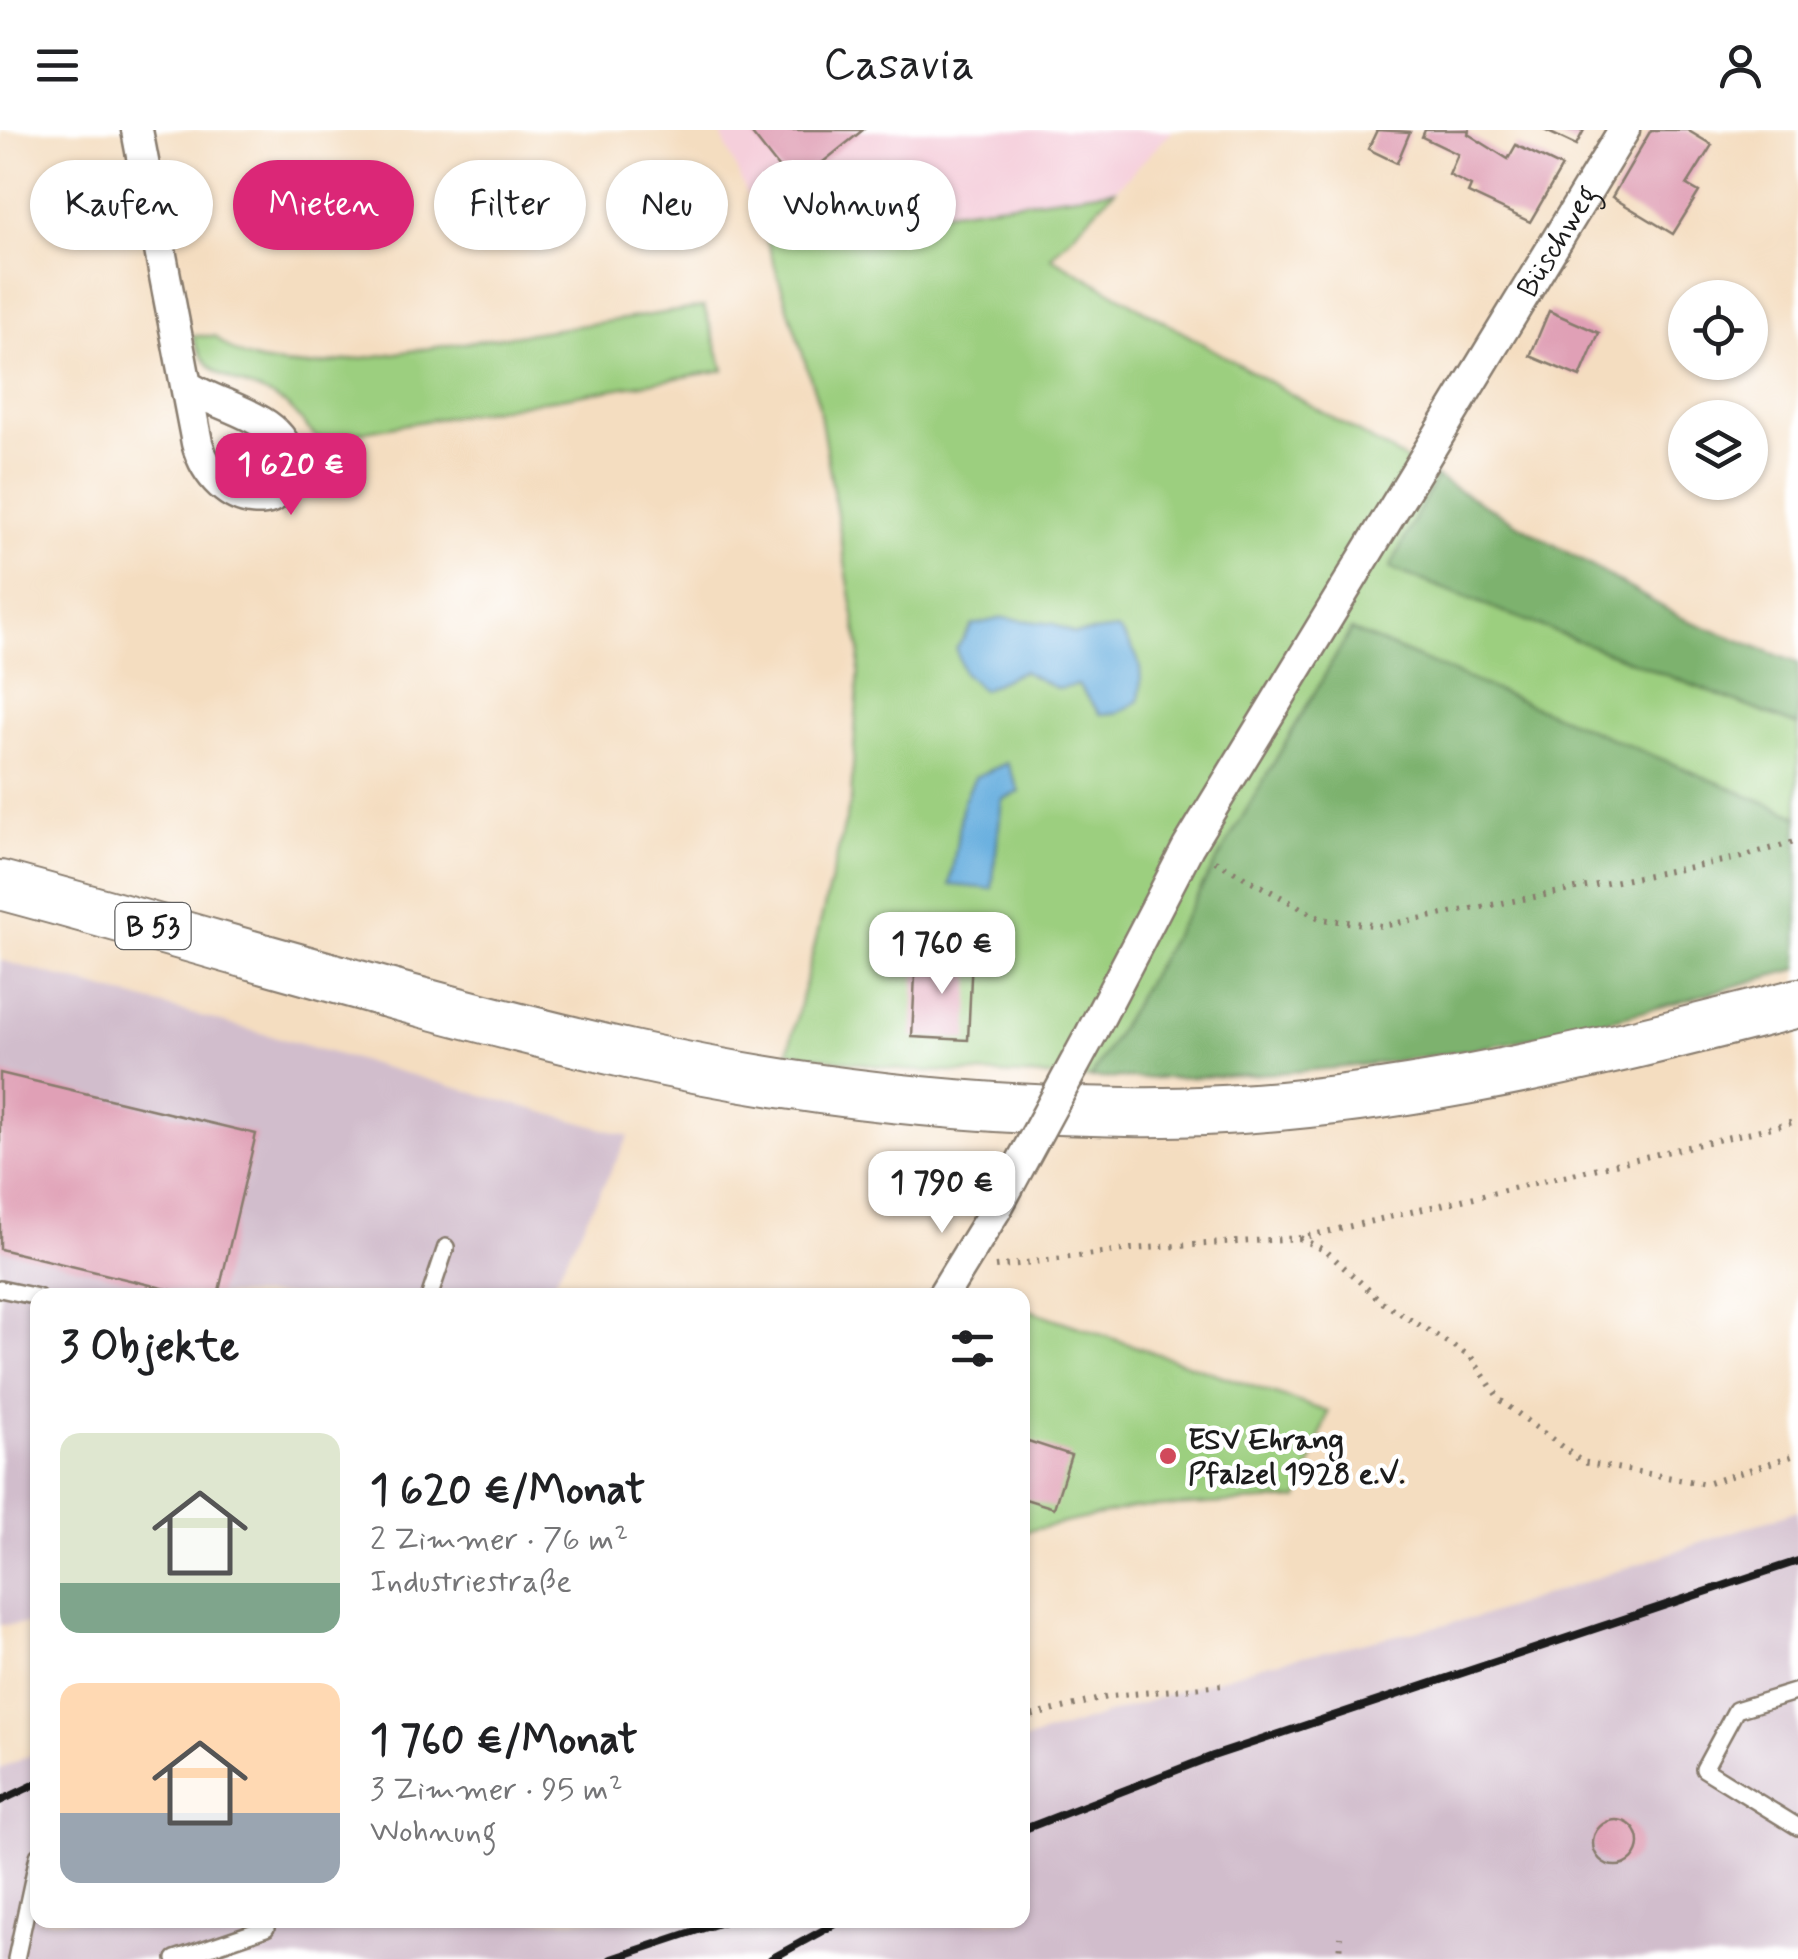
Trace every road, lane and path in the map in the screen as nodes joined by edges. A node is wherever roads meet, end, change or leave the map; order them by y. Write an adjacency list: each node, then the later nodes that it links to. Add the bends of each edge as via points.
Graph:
1 (137, 130): 3 (street)
2 (1624, 130): 5 (street, Büschweg)
3 (186, 384)
4 (1798, 841): 5 (path, via 1382,926 1322,918)
5 (1188, 846): 11 (street, Büschweg, bridge, via 996,1209)
6 (0, 885): 7 (main road, B 53, via 633,1055 905,1100 1014,1108 1130,1112 1372,1094)
7 (1798, 1003)
8 (1798, 1122): 9 (path)
9 (1300, 1238): 11 (path, via 1131,1248); 15 (path, via 1326,1251 1382,1302 1471,1357 1500,1400 1582,1462 1706,1484)
10 (446, 1247): 12 (lane)
11 (949, 1284)
12 (432, 1288)
13 (0, 1289): 14 (lane)
14 (30, 1296)
15 (1798, 1454)
16 (1224, 1685): 18 (path, via 1112,1696)
17 (1798, 1690): 19 (lane, via 1736,1710 1704,1769)
18 (1030, 1716)
19 (1798, 1827)
20 (30, 1893): 23 (lane)
21 (266, 1928): 24 (lane)
22 (1340, 1937): 25 (path)
23 (16, 1959)
24 (175, 1959)
25 (1339, 1959)

